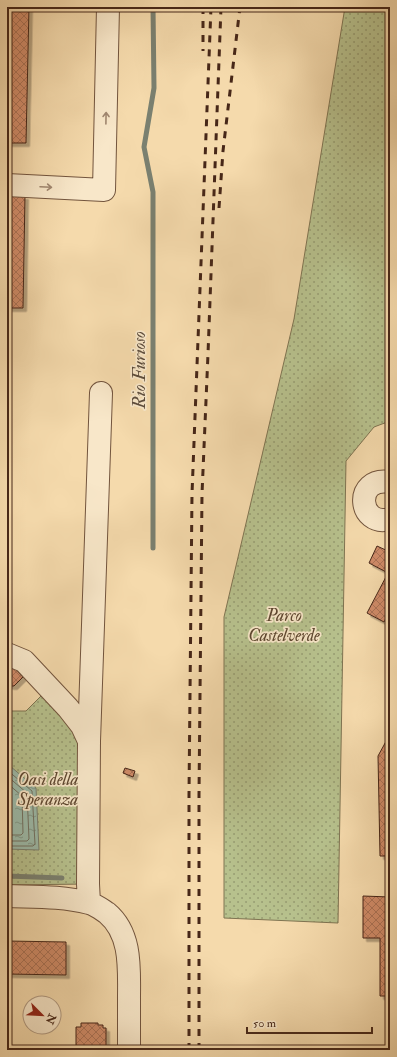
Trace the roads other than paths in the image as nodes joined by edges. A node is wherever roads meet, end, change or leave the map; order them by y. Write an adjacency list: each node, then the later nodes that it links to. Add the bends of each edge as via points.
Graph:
1 (108, 7): 2 (street, one-way to 1, via 104,190)
2 (7, 185)
3 (101, 393): 7 (street)
4 (390, 482): 5 (street, via 376,482 371,485 366,490 364,502 373,518)
5 (390, 519)
6 (7, 654): 7 (street, via 29,666 68,708 82,726)
7 (89, 741): 9 (street)
8 (7, 896): 9 (street, via 60,897)
9 (89, 903): 10 (street, via 111,917 121,930 128,950)
10 (130, 1050)

